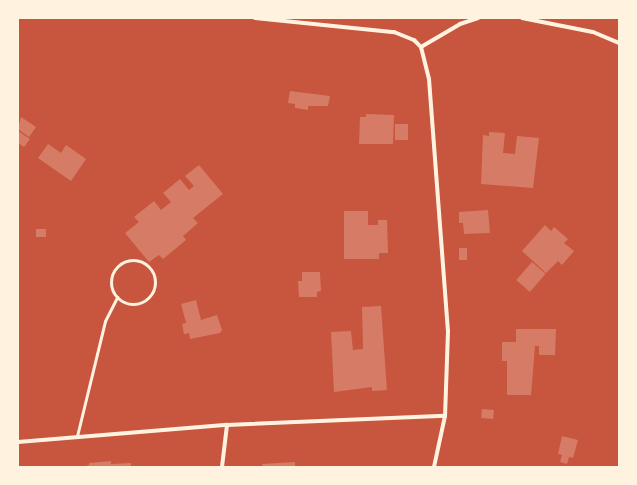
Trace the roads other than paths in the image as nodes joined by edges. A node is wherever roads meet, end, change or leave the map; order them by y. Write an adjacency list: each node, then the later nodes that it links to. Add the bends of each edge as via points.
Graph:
1 (255, 18): 4 (street)
2 (478, 18): 6 (street, via 460,24)
3 (522, 18): 5 (street, via 593,32)
4 (318, 20): 6 (street, via 394,32 410,37)
5 (619, 43)
6 (421, 47): 8 (street, via 429,79 448,331)
7 (117, 297): 7 (lane, via 111,286 112,273 120,264 132,260 144,263 153,272 155,284 151,296 140,303 128,303); 10 (lane, via 106,321)
8 (445, 416): 9 (street); 13 (street)
9 (226, 425): 10 (street); 12 (street)
10 (77, 436): 11 (street)
11 (18, 442)
12 (222, 467)
13 (434, 467)

